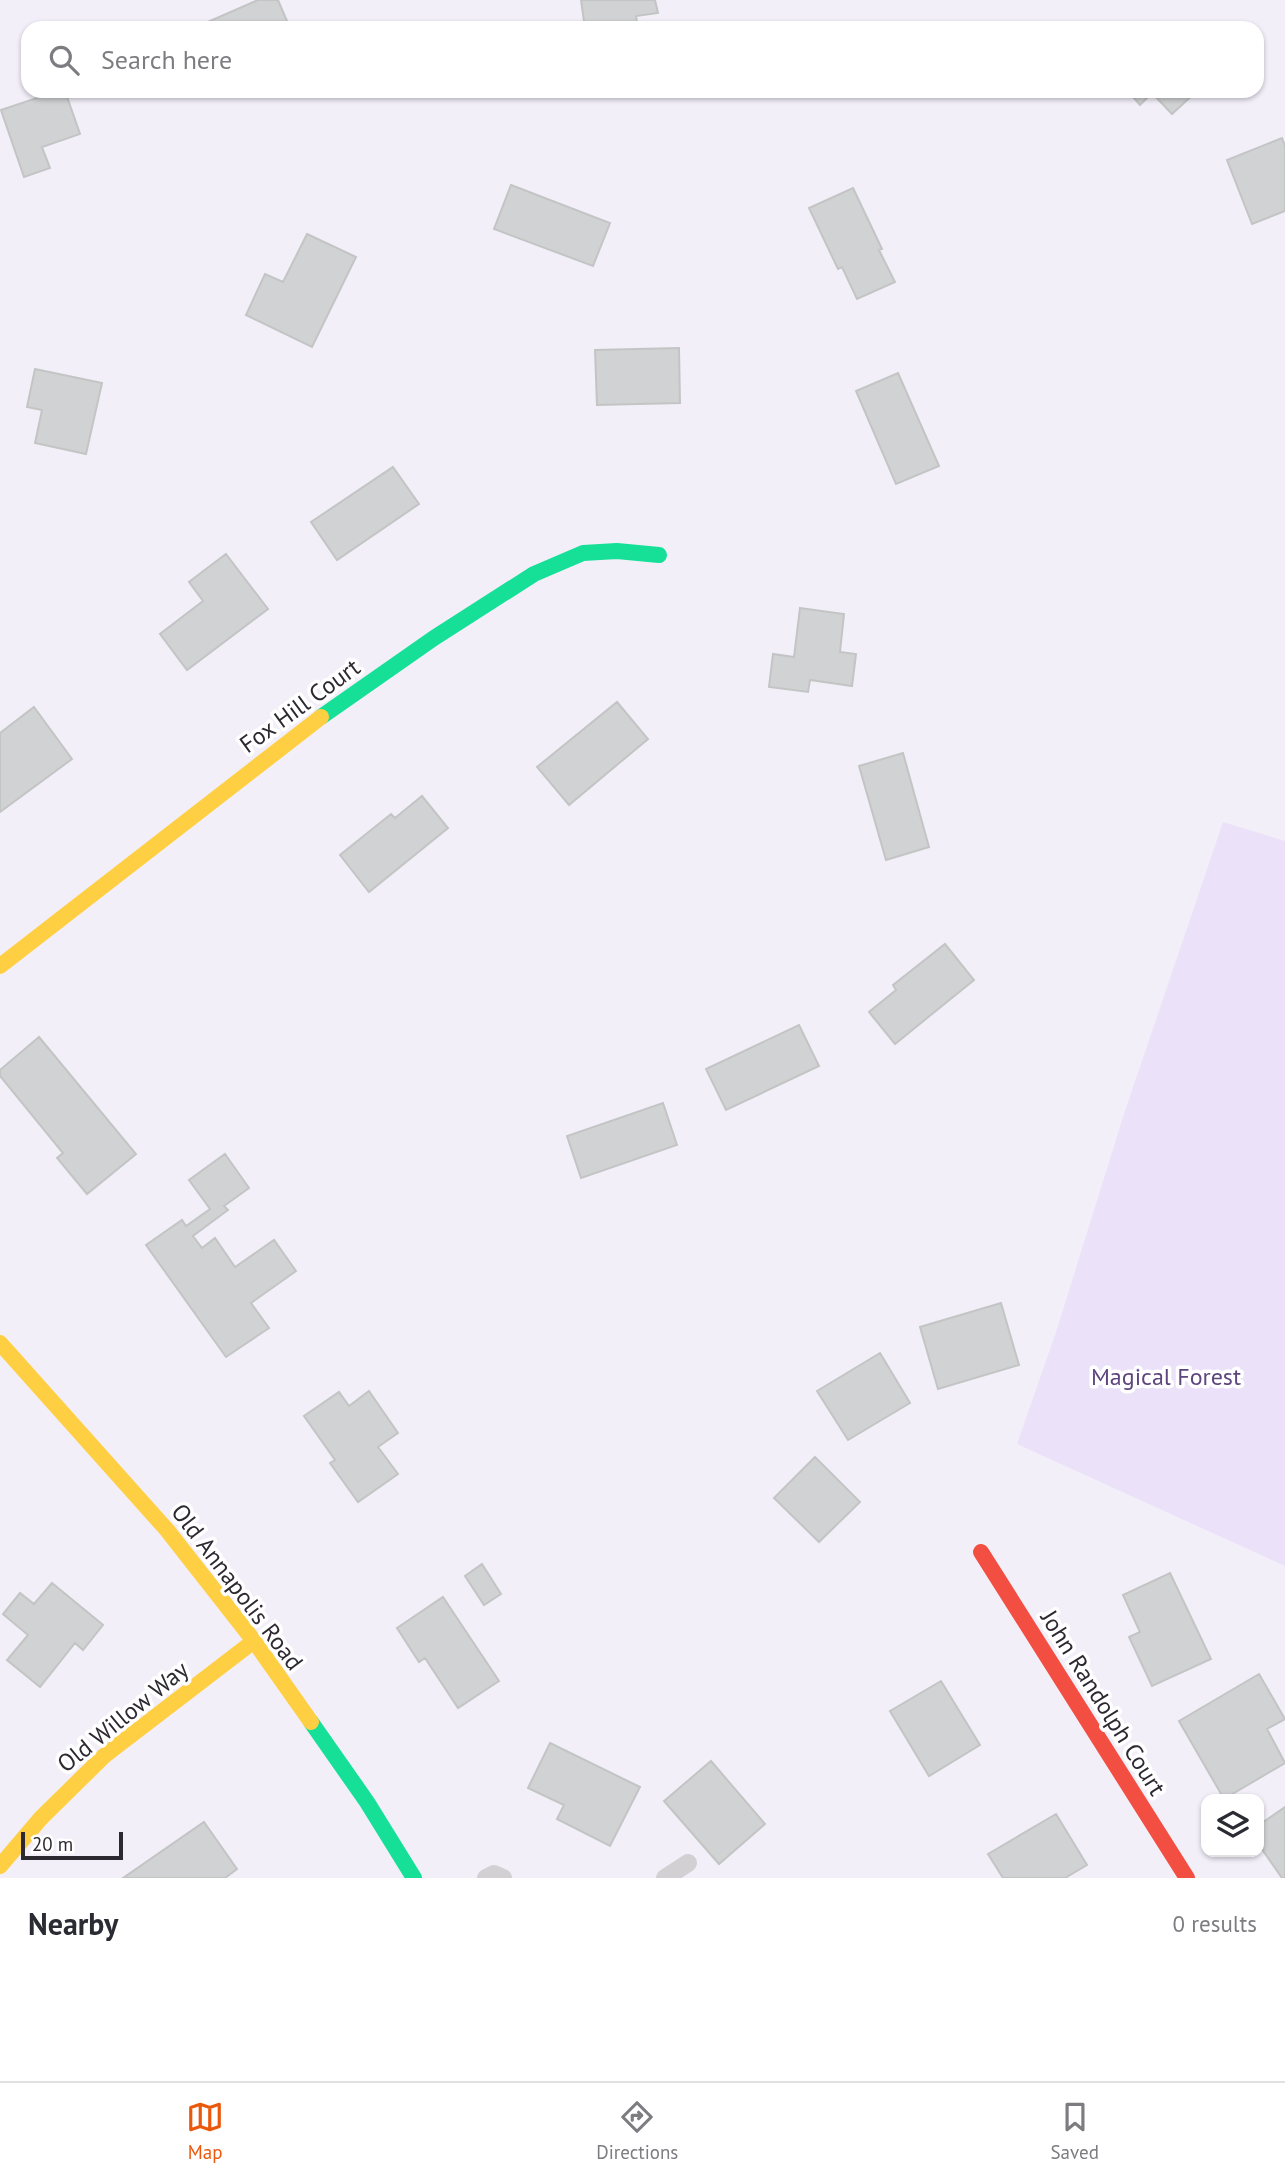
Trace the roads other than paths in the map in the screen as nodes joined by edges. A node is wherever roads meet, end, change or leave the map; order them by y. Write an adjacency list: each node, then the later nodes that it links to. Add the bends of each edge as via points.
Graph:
1 (659, 555): 2 (street, Fox Hill Court, via 583,552 534,574 325,714)
2 (0, 966)
3 (0, 1343): 5 (street, Old Annapolis Road, via 167,1530)
4 (981, 1552): 12 (street, John Randolph Court)
5 (254, 1641): 7 (street, Old Willow Way, via 104,1756); 8 (street, Old Annapolis Road, via 367,1802)
6 (688, 1863): 11 (lane)
7 (0, 1866)
8 (414, 1878)
9 (486, 1878): 10 (lane, via 494,1874)
10 (503, 1878)
11 (666, 1878)
12 (1187, 1878)

